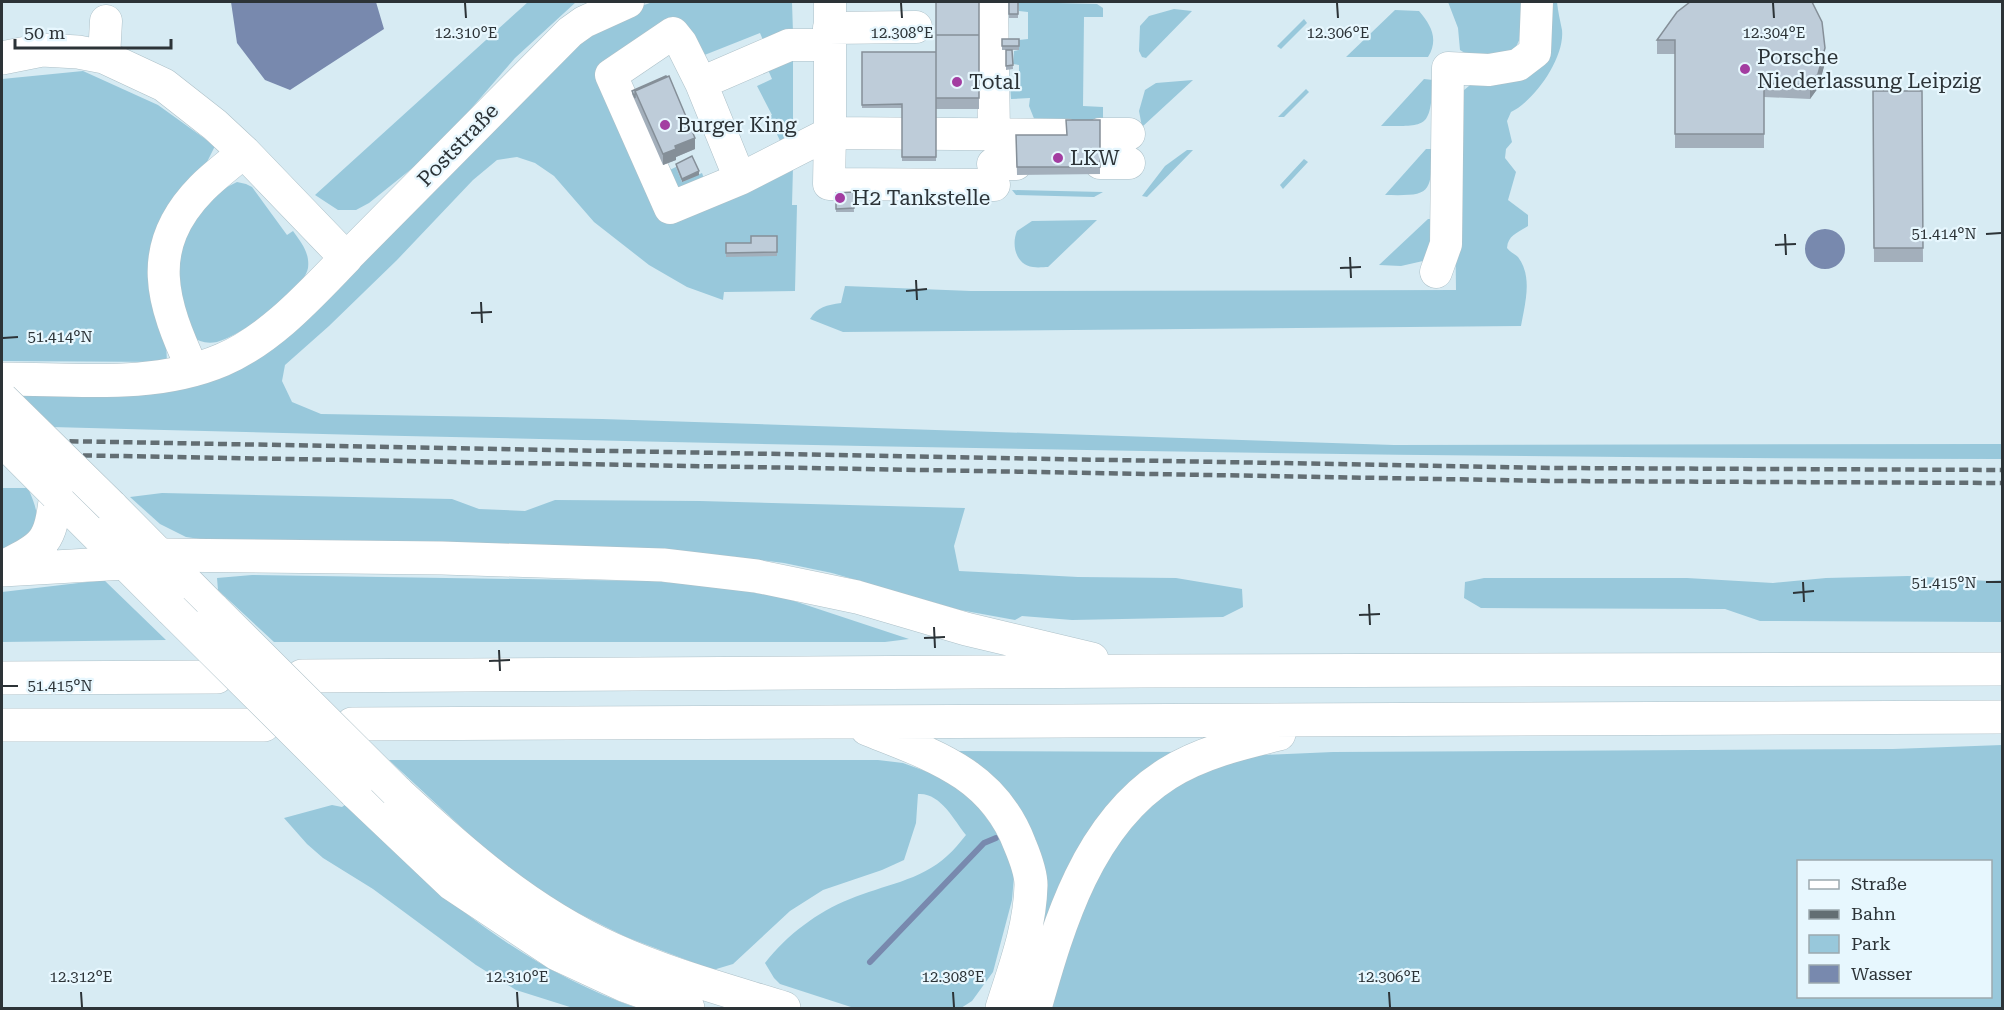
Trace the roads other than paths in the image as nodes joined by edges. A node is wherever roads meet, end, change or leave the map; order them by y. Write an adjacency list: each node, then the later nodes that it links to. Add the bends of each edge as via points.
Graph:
1 (597, 2): 8 (street, Poststraße)
2 (628, 2): 8 (street, Poststraße)
3 (1537, 2): 18 (street, via 1535,52 1518,65 1489,70 1448,68 1446,244)
4 (992, 4): 15 (street)
5 (106, 21): 9 (street)
6 (829, 25): 7 (street); 11 (street); 12 (street)
7 (916, 27)
8 (570, 32): 17 (street, Poststraße)
9 (104, 57): 10 (main road, via 42,50); 14 (main road, via 164,85)
10 (2, 58)
11 (701, 83): 16 (street); 16 (street, via 673,33 611,75 670,208)
12 (830, 133): 15 (street); 15 (street, via 829,184); 16 (street)
13 (1066, 135): 15 (street)
14 (244, 152): 17 (main road); 19 (street, via 202,189 179,218 165,253 167,303)
15 (999, 162)
16 (740, 179)
17 (346, 258): 19 (main road, via 278,324 224,359)
18 (1436, 272)
19 (192, 370): 20 (main road, via 130,380)
20 (3, 389): 23 (main road, bridge)
21 (2, 440): 22 (main road, bridge, via 57,494)
22 (65, 523): 24 (main road); 25 (main road, via 34,551)
23 (159, 555): 24 (main road); 27 (main road, via 663,565 756,576 857,597 966,629); 39 (main road, bridge, via 396,791 508,889 611,949)
24 (125, 563): 25 (main road); 38 (main road, bridge, via 452,884 557,954 626,986)
25 (2, 568)
26 (2002, 669): 27 (main road)
27 (1144, 671): 29 (main road)
28 (217, 676): 30 (main road)
29 (302, 676)
30 (2, 678)
31 (2002, 717): 32 (main road)
32 (1333, 721): 33 (main road); 37 (main road, via 1238,744 1200,758 1167,774 1133,800 1094,852 1052,953)
33 (851, 722): 34 (main road); 37 (main road, via 941,758 974,779 1014,829 1031,881)
34 (352, 724)
35 (264, 725): 36 (main road)
36 (2, 726)
37 (1019, 1004)
38 (688, 1008)
39 (784, 1008)

